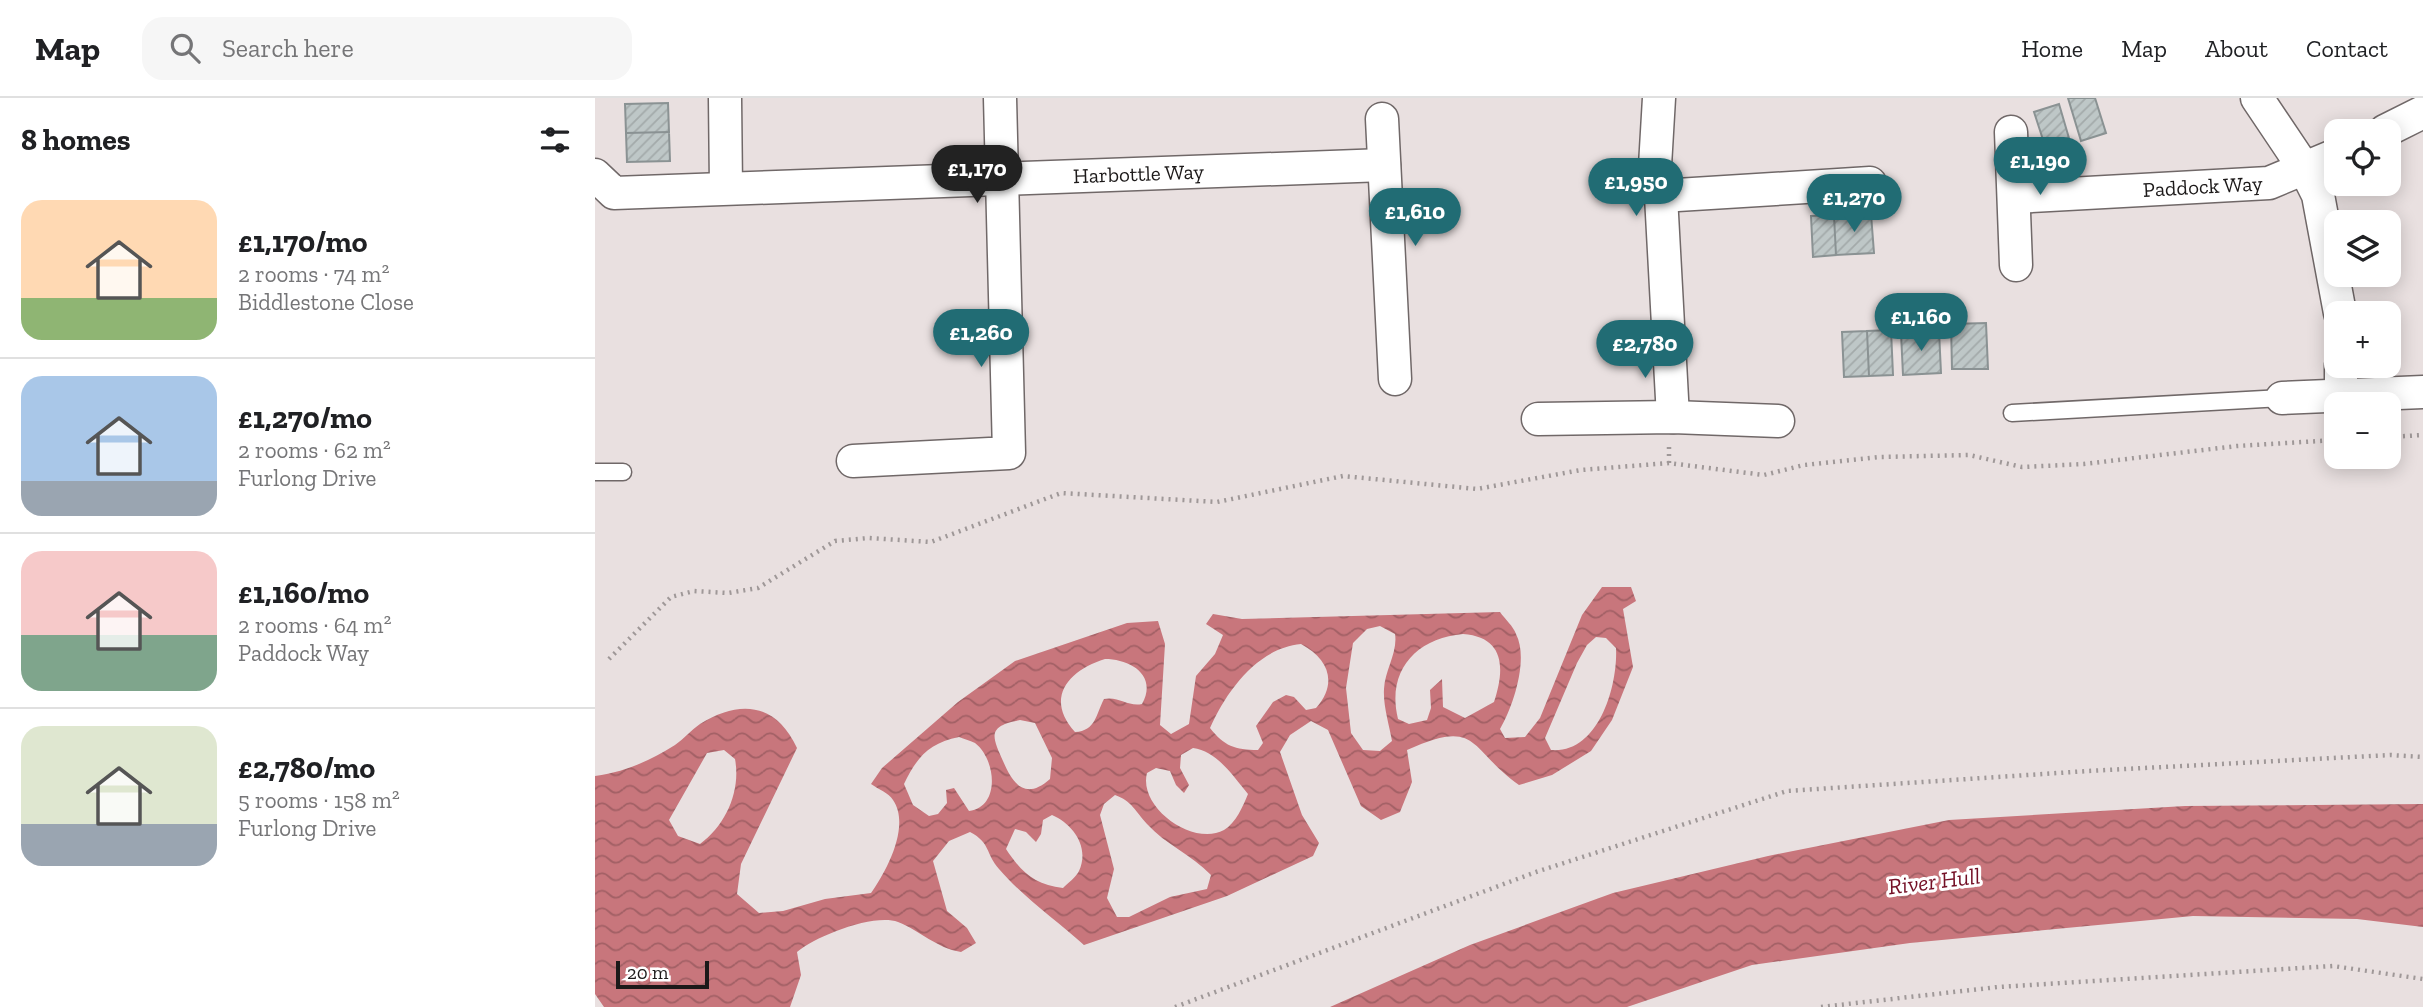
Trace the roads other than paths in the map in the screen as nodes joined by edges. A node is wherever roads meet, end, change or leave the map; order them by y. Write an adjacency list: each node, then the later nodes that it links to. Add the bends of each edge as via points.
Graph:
1 (725, 98): 15 (street)
2 (1000, 98): 13 (street)
3 (1659, 98): 16 (street, via 1655,166)
4 (2257, 98): 11 (street)
5 (2423, 112): 7 (street)
6 (1382, 119): 10 (street)
7 (2401, 123)
8 (2011, 132): 17 (street)
9 (2324, 161): 11 (street, Paddock Way)
10 (1384, 166): 13 (street, Harbottle Way); 20 (street)
11 (2306, 170): 17 (street, Paddock Way, via 2269,183 2238,187); 19 (street, via 2318,195)
12 (595, 175): 15 (street, Harbottle Way, via 614,193)
13 (1002, 178): 15 (street, Harbottle Way); 28 (street, via 1009,453)
14 (1870, 183): 16 (street)
15 (726, 187)
16 (1661, 196): 25 (street)
17 (2014, 197): 18 (street)
18 (2016, 265)
19 (2338, 301)
20 (1395, 379)
21 (2341, 380): 22 (street); 23 (street)
22 (2423, 392)
23 (2282, 398): 24 (lane)
24 (2012, 413)
25 (1673, 418): 26 (street); 27 (street)
26 (1538, 419)
27 (1778, 421)
28 (853, 461)
29 (595, 472): 30 (lane)
30 (623, 472)

